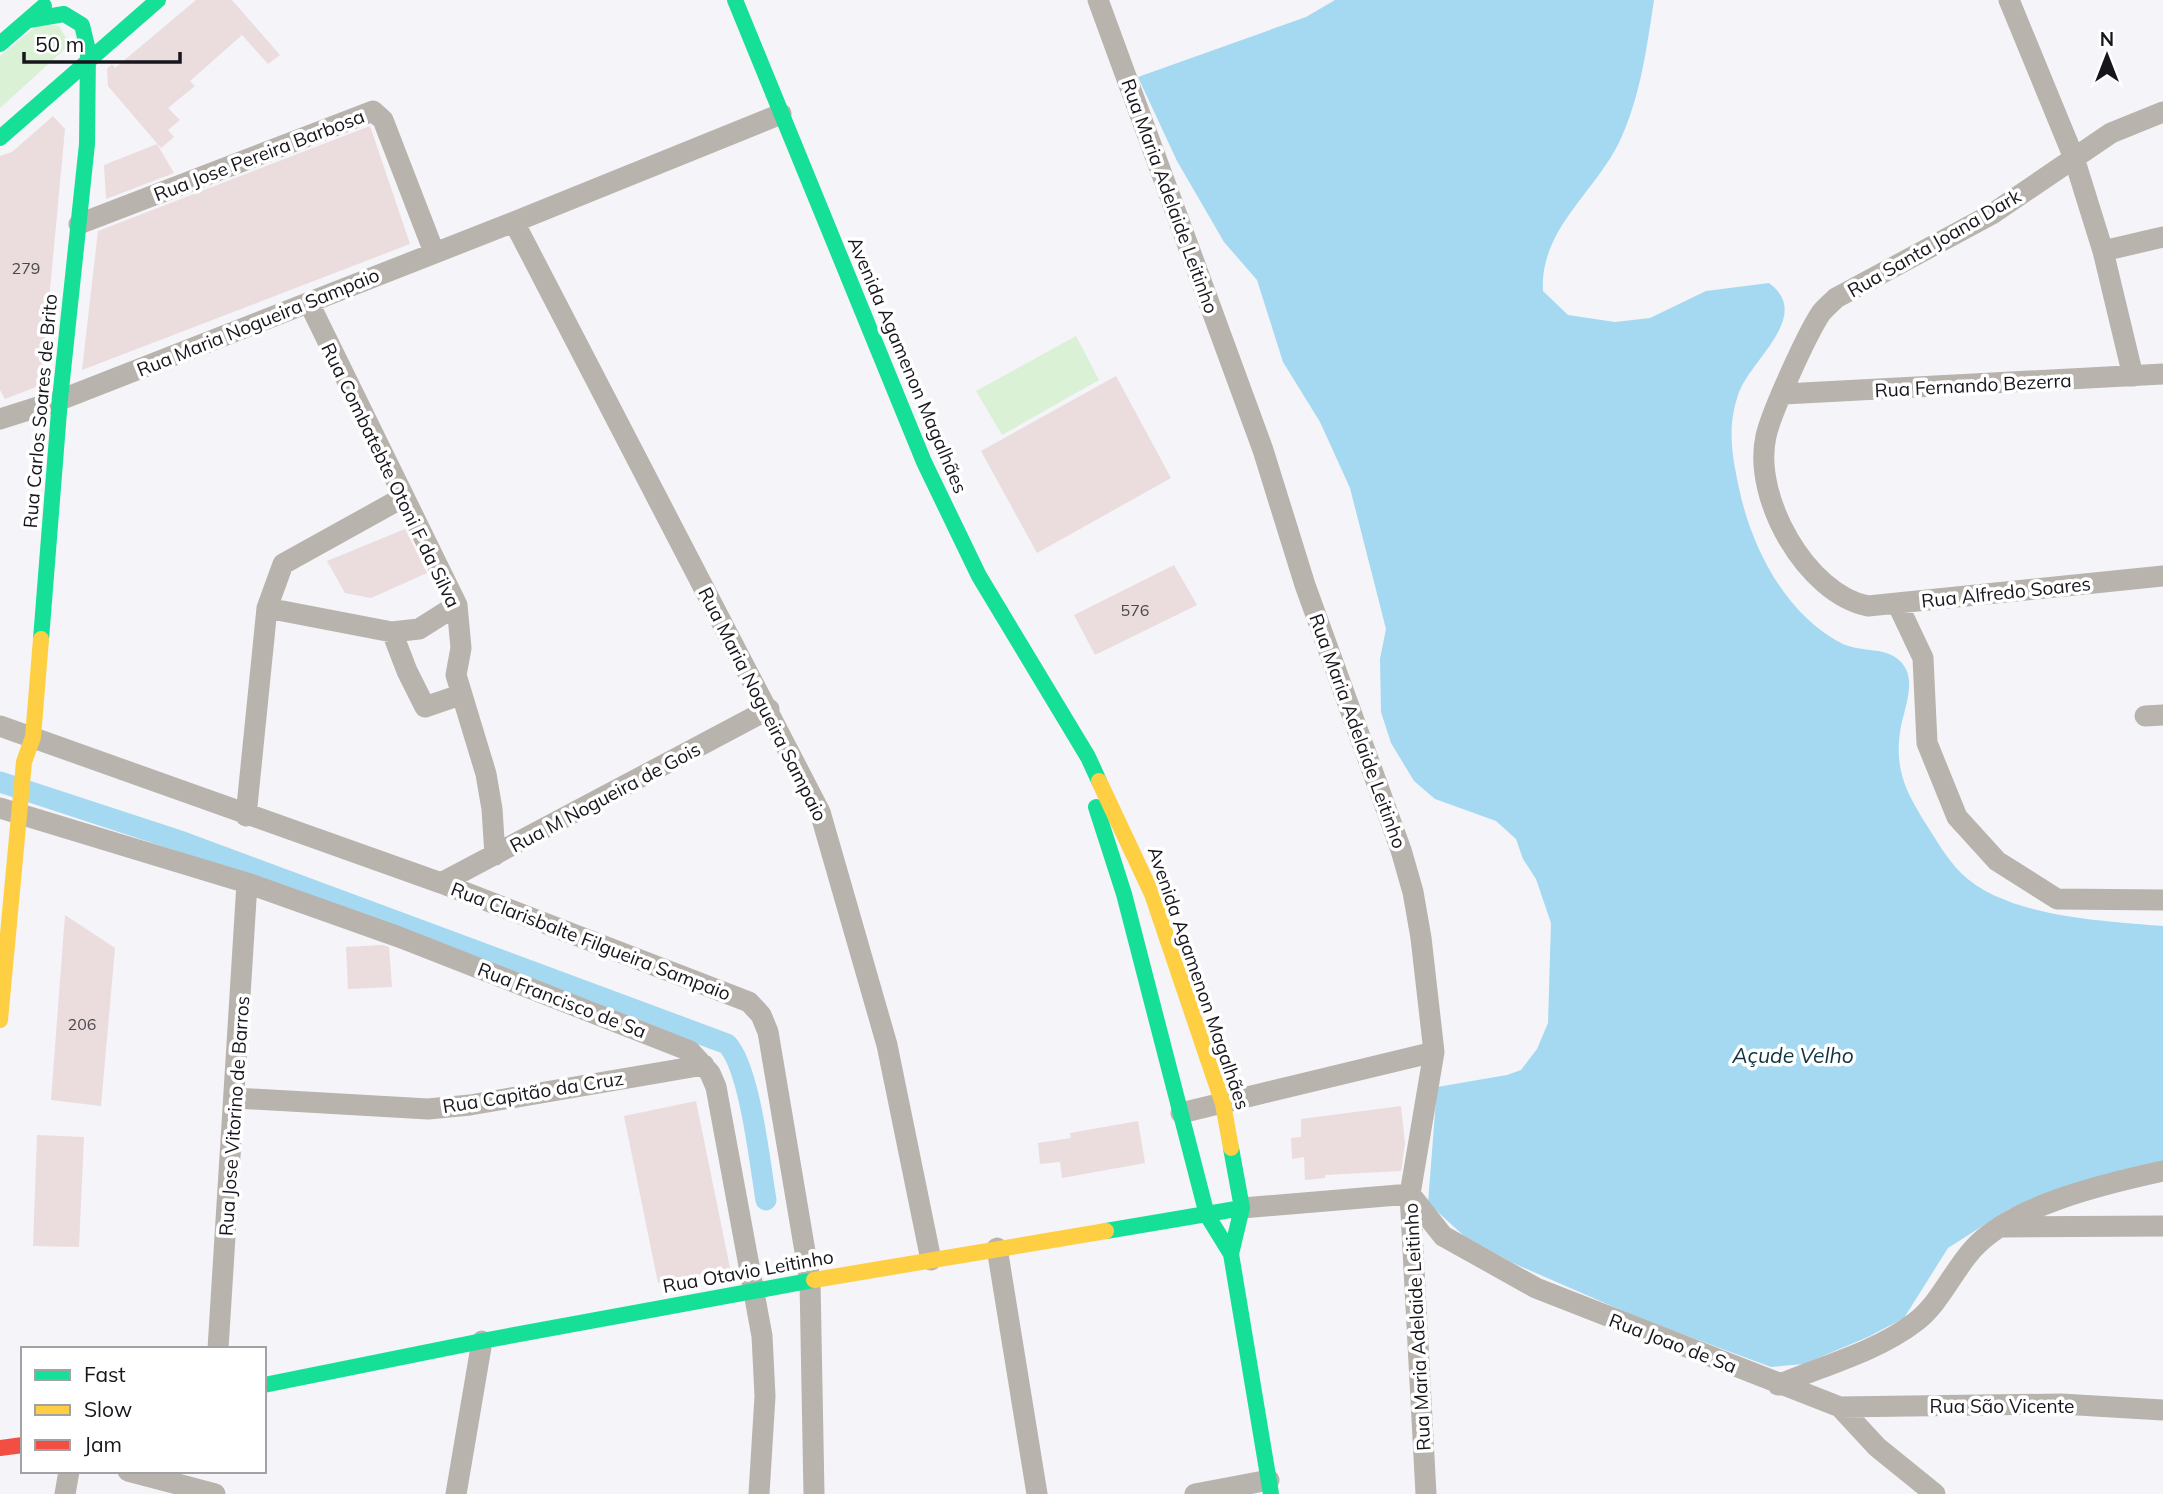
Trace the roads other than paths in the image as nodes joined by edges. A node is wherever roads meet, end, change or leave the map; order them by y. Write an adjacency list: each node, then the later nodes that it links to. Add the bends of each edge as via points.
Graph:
1 (51, 0): 6 (main road)
2 (158, 0): 8 (main road)
3 (735, 0): 10 (main road, Avenida Agamenon Magalhães)
4 (2009, 0): 12 (street)
5 (1106, 3): 46 (street, Rua Maria Adelaide Leitinho, via 1401,850 1419,927)
6 (29, 20): 7 (main road); 8 (main road, Rua Carlos Soares de Brito, via 60,12 72,16 88,40)
7 (0, 44)
8 (90, 62): 11 (main road); 14 (main road, Rua Carlos Soares de Brito)
9 (2163, 112): 12 (street, Rua Santa Joana Dark, via 2111,132)
10 (781, 114): 13 (street, Rua Maria Nogueira Sampaio); 34 (main road, Avenida Agamenon Magalhães, via 924,462 979,576)
11 (0, 138)
12 (2074, 158): 16 (street); 21 (street, Rua Santa Joana Dark, via 1992,214 1836,298 1821,312)
13 (514, 222): 17 (street, Rua Maria Nogueira Sampaio); 32 (street, Rua Maria Nogueira Sampaio)
14 (79, 224): 17 (street, Rua Jose Pereira Barbosa, via 373,111 383,120); 22 (main road, Rua Carlos Soares de Brito)
15 (2163, 237): 16 (street)
16 (2103, 251): 20 (street)
17 (434, 252): 18 (street, Rua Maria Nogueira Sampaio)
18 (309, 303): 22 (street, Rua Maria Nogueira Sampaio); 24 (street, Rua Combatebte Otoni F da Silva)
19 (2163, 374): 20 (street, Rua Fernando Bezerra)
20 (2133, 376): 21 (street, Rua Fernando Bezerra)
21 (1784, 394): 26 (street, Rua Santa Joana Dark, via 1766,436 1772,497 1789,540 1810,571)
22 (60, 400): 23 (street, Rua Maria Nogueira Sampaio); 35 (main road, Rua Carlos Soares de Brito)
23 (0, 419)
24 (402, 498): 28 (street, Rua Combatebte Otoni F da Silva); 29 (street, via 283,564)
25 (2163, 576): 27 (street, Rua Alfredo Soares)
26 (1849, 603): 27 (street, Rua Alfredo Soares)
27 (1897, 603): 41 (street, via 1923,657 1927,743 1957,817 1997,861 2057,898)
28 (457, 605): 30 (street, via 419,629); 31 (street, Rua Combatebte Otoni F da Silva)
29 (267, 608): 30 (street); 37 (street)
30 (392, 632): 31 (street, via 425,707)
31 (460, 695): 38 (street, Rua Combatebte Otoni F da Silva, via 486,774)
32 (769, 709): 38 (street, Rua M Nogueira de Gois); 59 (street, Rua Maria Nogueira Sampaio, via 820,812 842,884 887,1045)
33 (0, 726): 35 (street, Rua Clarisbalte Filgueira Sampaio)
34 (1072, 732): 42 (main road, Avenida Agamenon Magalhães, via 1121,822); 43 (main road, Avenida Agamenon Magalhães)
35 (33, 737): 36 (main road, Rua Carlos Soares de Brito); 37 (street, Rua Clarisbalte Filgueira Sampaio)
36 (13, 805): 39 (street, Rua Francisco de Sa); 44 (main road)
37 (246, 816): 40 (street, Rua Clarisbalte Filgueira Sampaio)
38 (495, 855): 40 (street, Rua M Nogueira de Gois)
39 (247, 883): 47 (street, Rua Francisco de Sa, via 678,1044); 48 (street, Rua Jose Vitorino de Barros)
40 (441, 883): 60 (street, Rua Clarisbalte Filgueira Sampaio, via 728,992 755,1009 768,1032)
41 (2163, 900)
42 (1168, 939): 43 (main road); 45 (main road, Avenida Agamenon Magalhães)
43 (1137, 945): 45 (main road, Avenida Agamenon Magalhães)
44 (0, 1020)
45 (1178, 1028): 49 (main road, Avenida Agamenon Magalhães); 50 (main road, Avenida Agamenon Magalhães)
46 (1434, 1052): 49 (street); 52 (street, Rua Maria Adelaide Leitinho)
47 (704, 1065): 48 (street, Rua Capitão da Cruz, via 439,1108); 61 (street, Rua Francisco de Sa, via 716,1087)
48 (236, 1097): 63 (street, Rua Jose Vitorino de Barros)
49 (1223, 1104): 50 (street); 53 (main road, Avenida Agamenon Magalhães)
50 (1181, 1113): 54 (main road, Avenida Agamenon Magalhães)
51 (2163, 1171): 56 (street, via 2056,1203)
52 (1410, 1194): 53 (street); 65 (street, Rua Joao de Sa, via 1443,1236 1535,1288); 78 (street, Rua Maria Adelaide Leitinho)
53 (1242, 1208): 54 (main road, Rua Otavio Leitinho); 58 (main road)
54 (1207, 1215): 57 (main road, Rua Otavio Leitinho); 58 (main road, Avenida Agamenon Magalhães)
55 (2163, 1226): 56 (street)
56 (2000, 1227): 65 (street, via 1972,1249 1933,1306 1914,1324)
57 (997, 1248): 59 (main road, Rua Otavio Leitinho); 76 (street)
58 (1231, 1254): 70 (main road)
59 (931, 1260): 60 (main road, Rua Otavio Leitinho)
60 (810, 1281): 61 (main road, Rua Otavio Leitinho); 75 (street, Rua Clarisbalte Filgueira Sampaio)
61 (755, 1291): 62 (main road, Rua Otavio Leitinho); 74 (street, Rua Francisco de Sa, via 764,1362)
62 (482, 1341): 64 (main road, Rua Otavio Leitinho); 73 (street)
63 (218, 1347)
64 (266, 1385)
65 (1778, 1385): 66 (street, Rua Joao de Sa)
66 (1840, 1407): 67 (street, Rua São Vicente, via 2061,1404); 79 (street, Rua Joao de Sa, via 1877,1447)
67 (2163, 1410)
68 (69, 1473): 72 (street)
69 (137, 1473): 71 (street)
70 (1270, 1487): 77 (street)
71 (206, 1488)
72 (65, 1494)
73 (456, 1494)
74 (759, 1494)
75 (814, 1494)
76 (1037, 1494)
77 (1195, 1494)
78 (1424, 1494)
79 (1934, 1494)

